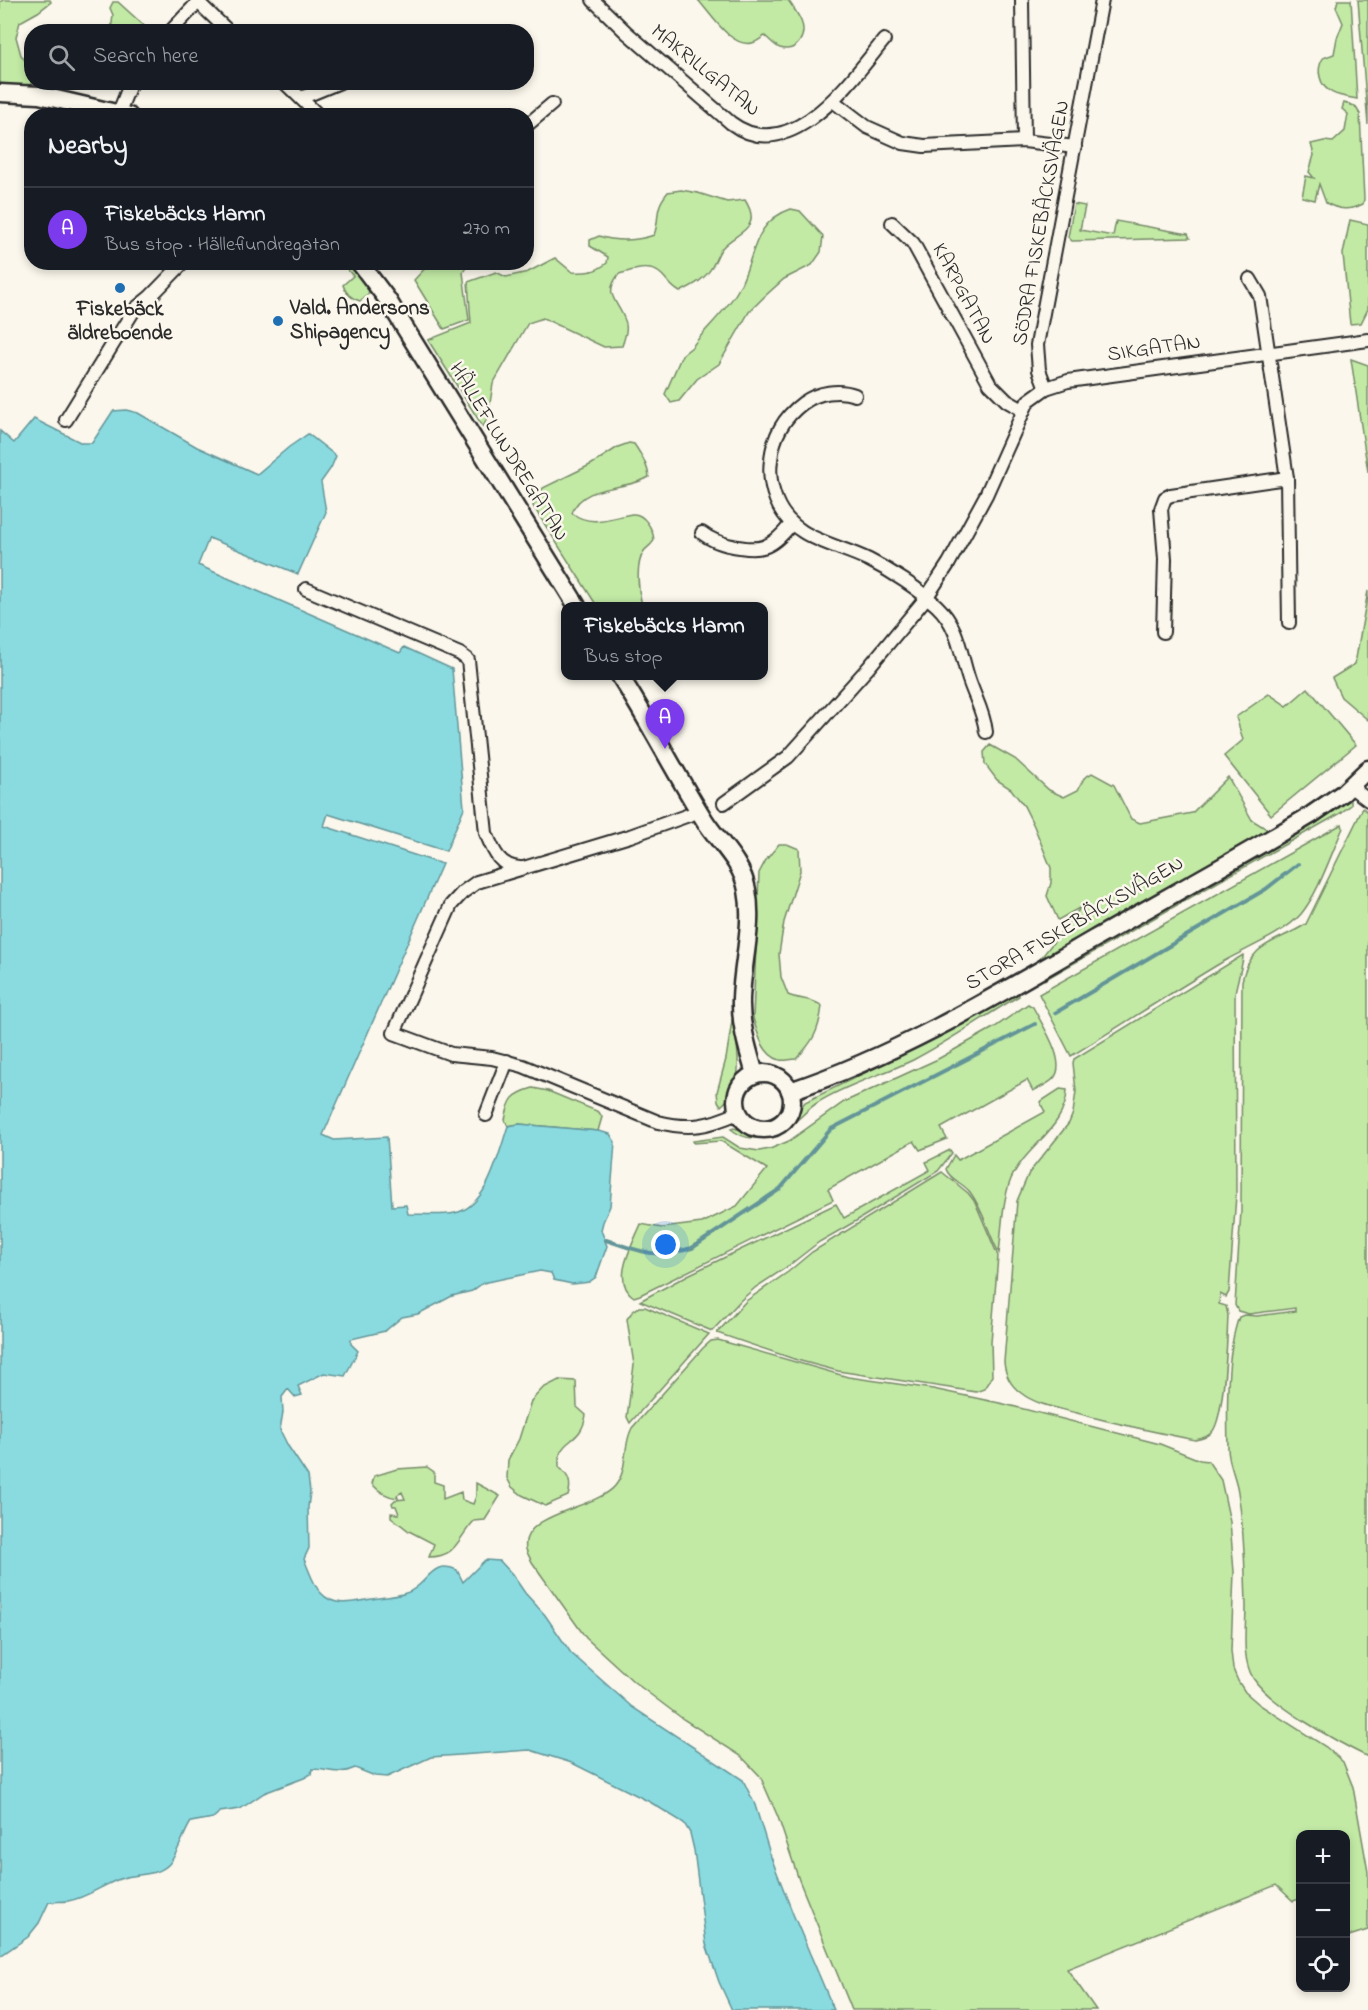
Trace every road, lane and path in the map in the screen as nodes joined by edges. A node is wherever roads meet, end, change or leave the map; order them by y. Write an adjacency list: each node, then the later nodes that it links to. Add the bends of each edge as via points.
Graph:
1 (593, 0): 13 (street, MAKRILLGATAN, via 717,110 750,133 770,136 789,131)
2 (1022, 0): 19 (street)
3 (1102, 0): 20 (street, SÖDRA FISKEBÄCKSVÄGEN)
4 (199, 1): 5 (street); 6 (street)
5 (177, 24)
6 (221, 24)
7 (884, 40): 13 (street, MAKRILLGATAN)
8 (129, 90): 16 (street)
9 (292, 90): 12 (street)
10 (320, 90): 12 (street)
11 (0, 93): 15 (street, via 39,94)
12 (301, 98): 17 (street)
13 (833, 101): 19 (street, via 867,127 903,142 924,146)
14 (552, 104): 18 (street)
15 (98, 108)
16 (125, 108)
17 (312, 108)
18 (534, 119)
19 (1024, 141): 20 (street)
20 (1075, 147): 27 (street, SÖDRA FISKEBÄCKSVÄGEN, via 1037,345 1039,370)
21 (892, 223): 29 (street, KARPGATAN, via 913,243 990,384)
22 (176, 270): 30 (street, via 134,310)
23 (365, 270): 36 (street, HÄLLEFLUNDREGATAN, via 394,309)
24 (1250, 279): 26 (street, via 1260,296)
25 (1368, 340): 26 (street, SIKGATAN)
26 (1269, 353): 27 (street, SIKGATAN, via 1068,381); 31 (street)
27 (1046, 388): 29 (street, via 1035,394)
28 (855, 395): 32 (street, via 838,391 808,399 796,408 772,444 771,484 778,505)
29 (1023, 410): 35 (street, via 986,495)
30 (66, 420)
31 (1287, 478): 37 (street); 38 (street, via 1165,498 1161,509 1165,559)
32 (791, 524): 33 (street, via 775,542 759,550 711,540); 35 (street, via 807,535 885,568)
33 (702, 533)
34 (306, 590): 46 (street, via 468,660 486,833 498,858)
35 (926, 598): 40 (street, via 954,629 971,687 982,709); 44 (street, via 788,758)
36 (575, 602)
37 (1289, 623)
38 (1163, 632)
39 (623, 680): 45 (street)
40 (986, 732)
41 (1368, 769): 42 (street, STORA FISKEBÄCKSVÄGEN)
42 (1351, 787): 43 (street); 49 (street, STORA FISKEBÄCKSVÄGEN, via 1301,821 972,1008 883,1054)
43 (1368, 800)
44 (724, 803)
45 (700, 811): 46 (street); 48 (street, via 740,868 748,893 741,1000 746,1046)
46 (524, 869): 47 (street, via 477,882 451,904 394,1032 451,1054)
47 (507, 1061): 50 (street, via 672,1126 705,1126); 51 (street)
48 (755, 1074): 49 (street, via 777,1076); 50 (street, via 738,1090)
49 (790, 1091): 50 (street, via 789,1113 776,1126 751,1126)
50 (738, 1113)
51 (486, 1115)

